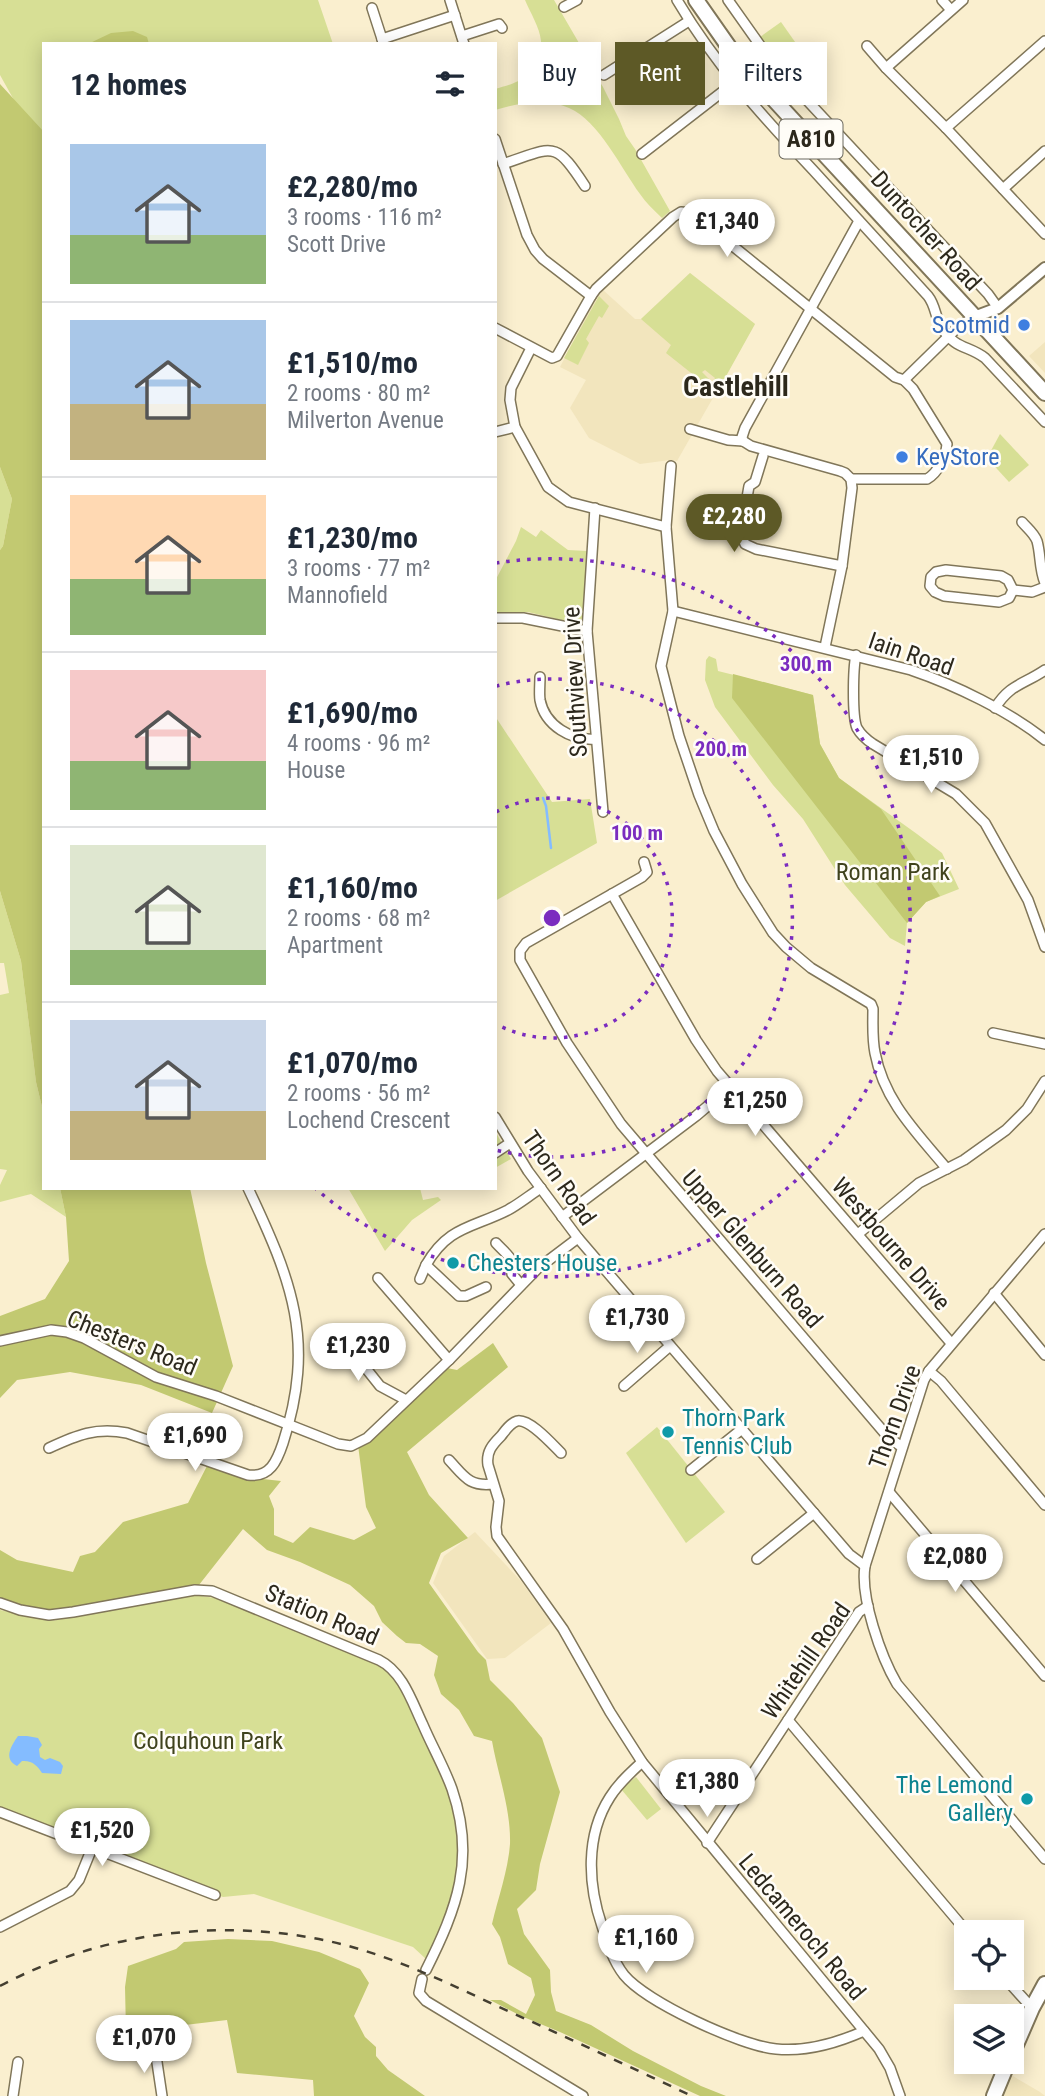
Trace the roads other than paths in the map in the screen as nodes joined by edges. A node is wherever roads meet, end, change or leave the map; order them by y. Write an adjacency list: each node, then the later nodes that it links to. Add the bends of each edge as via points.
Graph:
1 (450, 0): 11 (street)
2 (577, 0): 8 (street)
3 (677, 0): 12 (street)
4 (696, 0): 36 (main road, Duntocher Road / A810, via 767,92)
5 (728, 0): 34 (street, via 774,65)
6 (942, 0): 10 (street)
7 (963, 0): 10 (street)
8 (564, 7)
9 (372, 8): 16 (street)
10 (951, 10): 19 (street)
11 (455, 16): 14 (street); 16 (street)
12 (690, 21): 18 (street); 20 (street)
13 (502, 28): 14 (street, via 499,24)
14 (463, 40)
15 (1045, 40): 23 (street)
16 (383, 41)
17 (867, 46): 19 (street)
18 (719, 61)
19 (886, 68): 23 (street)
20 (604, 75)
21 (719, 94): 26 (street)
22 (755, 105): 30 (street)
23 (946, 128): 29 (street)
24 (497, 145): 27 (street)
25 (1045, 151): 29 (street)
26 (642, 154)
27 (503, 164): 28 (street, via 557,151); 33 (street, via 535,250)
28 (585, 186)
29 (1003, 189): 31 (street)
30 (859, 221): 35 (street); 38 (street, via 928,296)
31 (1045, 234)
32 (1045, 268): 34 (street)
33 (591, 296): 35 (street, via 681,212 692,213); 39 (street, via 561,351 552,358)
34 (998, 308): 36 (street)
35 (811, 309): 40 (street); 46 (street, via 745,428)
36 (974, 317): 38 (street); 41 (main road, Duntocher Road / A810)
37 (497, 329): 39 (street)
38 (948, 336): 40 (street); 42 (street, via 985,358)
39 (531, 348): 43 (street, via 512,388)
40 (904, 380): 49 (street, via 947,444 940,464 927,479)
41 (1045, 393)
42 (1045, 422)
43 (515, 427): 45 (street); 50 (street, via 548,487 569,502)
44 (690, 429): 46 (street)
45 (497, 432)
46 (743, 441): 49 (street, via 840,471)
47 (762, 456): 53 (street, via 755,482 748,486 741,533 745,544)
48 (671, 466): 52 (street)
49 (851, 479): 53 (street)
50 (595, 508): 52 (street); 58 (street, Southview Drive)
51 (1022, 522): 54 (street, via 1037,542)
52 (666, 527): 56 (street)
53 (842, 566): 59 (street)
54 (1045, 585): 55 (street, via 1035,592)
55 (1013, 590): 55 (street, via 999,602 944,596 935,592 930,582 939,571 987,575 1009,580)
56 (673, 611): 59 (street, Iain Road); 79 (street, via 661,666 689,768 714,831 779,940 811,968 871,1004 875,1053 886,1089)
57 (497, 618): 58 (street, via 523,618)
58 (587, 631): 64 (street, Southview Drive)
59 (825, 647): 60 (street, Iain Road)
60 (856, 655): 63 (street, Iain Road, via 927,675); 69 (street, via 858,729 873,744 945,786 975,811 1022,889)
61 (1045, 670): 63 (street, via 1014,686)
62 (540, 677): 64 (street, via 540,702 553,723 569,736)
63 (995, 708): 65 (street, Iain Road)
64 (596, 740): 66 (street, Southview Drive)
65 (1045, 740)
66 (603, 812)
67 (644, 862): 68 (street, Upper Glenburn Road, via 645,874)
68 (612, 894): 74 (street, Westbourne Drive, via 696,1040); 78 (street, Upper Glenburn Road, via 526,943 520,960 601,1098)
69 (1042, 933): 70 (street)
70 (1045, 947)
71 (993, 1033): 72 (street)
72 (1045, 1044)
73 (1045, 1081): 79 (street, via 1017,1121)
74 (730, 1087): 78 (street); 83 (street, Westbourne Drive)
75 (497, 1120): 76 (street, Thorn Road)
76 (510, 1143): 77 (street); 80 (street, Thorn Road)
77 (497, 1152)
78 (645, 1154): 82 (street); 104 (street, Upper Glenburn Road, via 888,1437)
79 (947, 1169): 83 (street, via 919,1183)
80 (541, 1188): 82 (street, Thorn Road); 87 (street, via 511,1208 449,1237)
81 (249, 1190): 102 (street, via 286,1276 296,1320 300,1348)
82 (562, 1217): 85 (street, Thorn Road)
83 (858, 1234): 95 (street, Westbourne Drive)
84 (1045, 1234): 92 (street, Thorn Drive)
85 (578, 1238): 90 (street, Chesters Road); 96 (street, Thorn Road)
86 (496, 1243): 90 (street, via 512,1260 509,1275)
87 (426, 1265): 89 (street); 91 (street, via 459,1296)
88 (378, 1278): 98 (street)
89 (420, 1279)
90 (521, 1285): 98 (street, Chesters Road)
91 (486, 1287)
92 (994, 1293): 95 (street, Thorn Drive); 97 (street)
93 (337, 1332): 101 (street, via 360,1351 359,1362 380,1386)
94 (0, 1341): 102 (street, Chesters Road, via 51,1330 67,1332 156,1377)
95 (951, 1343): 99 (street, Thorn Drive)
96 (670, 1346): 100 (street); 103 (street, Thorn Road)
97 (1045, 1355)
98 (449, 1360): 101 (street, Chesters Road)
99 (929, 1371): 104 (street, Thorn Drive); 111 (street)
100 (624, 1386)
101 (406, 1400): 102 (street, Chesters Road, via 367,1438 351,1446)
102 (288, 1426): 105 (street, via 274,1465 257,1476 111,1430 77,1436)
103 (742, 1429): 108 (street); 112 (street, Thorn Road)
104 (902, 1447): 110 (street, Thorn Drive)
105 (49, 1448)
106 (561, 1452): 109 (street, via 531,1425 513,1423 488,1452)
107 (449, 1460): 109 (street, via 470,1482)
108 (691, 1470)
109 (492, 1484): 119 (street, Ledcameroch Road, via 499,1501 497,1536 558,1621)
110 (888, 1492): 114 (street, Thorn Drive); 117 (street)
111 (1045, 1505)
112 (814, 1513): 113 (street); 114 (street, Thorn Road)
113 (757, 1559)
114 (865, 1566): 116 (street)
115 (0, 1603): 137 (street, Station Road, via 49,1615 212,1591 393,1669 451,1786 460,1821 463,1867 458,1892 419,1993)
116 (868, 1606): 118 (street, Whitehill Road, via 859,1612); 123 (street, via 897,1684)
117 (1045, 1676)
118 (788, 1720): 121 (street, Whitehill Road); 125 (street)
119 (642, 1762): 121 (street, Ledcameroch Road); 131 (street, via 604,1808 592,1855 597,1913 623,1973 637,1987 687,2016 764,2047 798,2049)
120 (0, 1812): 122 (street)
121 (707, 1843): 131 (street, Ledcameroch Road)
122 (92, 1848): 124 (street); 126 (street, via 73,1889)
123 (1045, 1859)
124 (215, 1895)
125 (957, 1920)
126 (0, 1927)
127 (1045, 1984): 129 (main road)
128 (1016, 1990): 129 (street)
129 (1032, 2008): 130 (main road)
130 (1024, 2026)
131 (864, 2031): 138 (street, Ledcameroch Road, via 885,2058)
132 (155, 2049): 136 (street)
133 (18, 2062): 135 (street)
134 (1003, 2074): 139 (main road)
135 (13, 2096)
136 (162, 2096)
137 (583, 2096)
138 (900, 2096)
139 (994, 2096)

